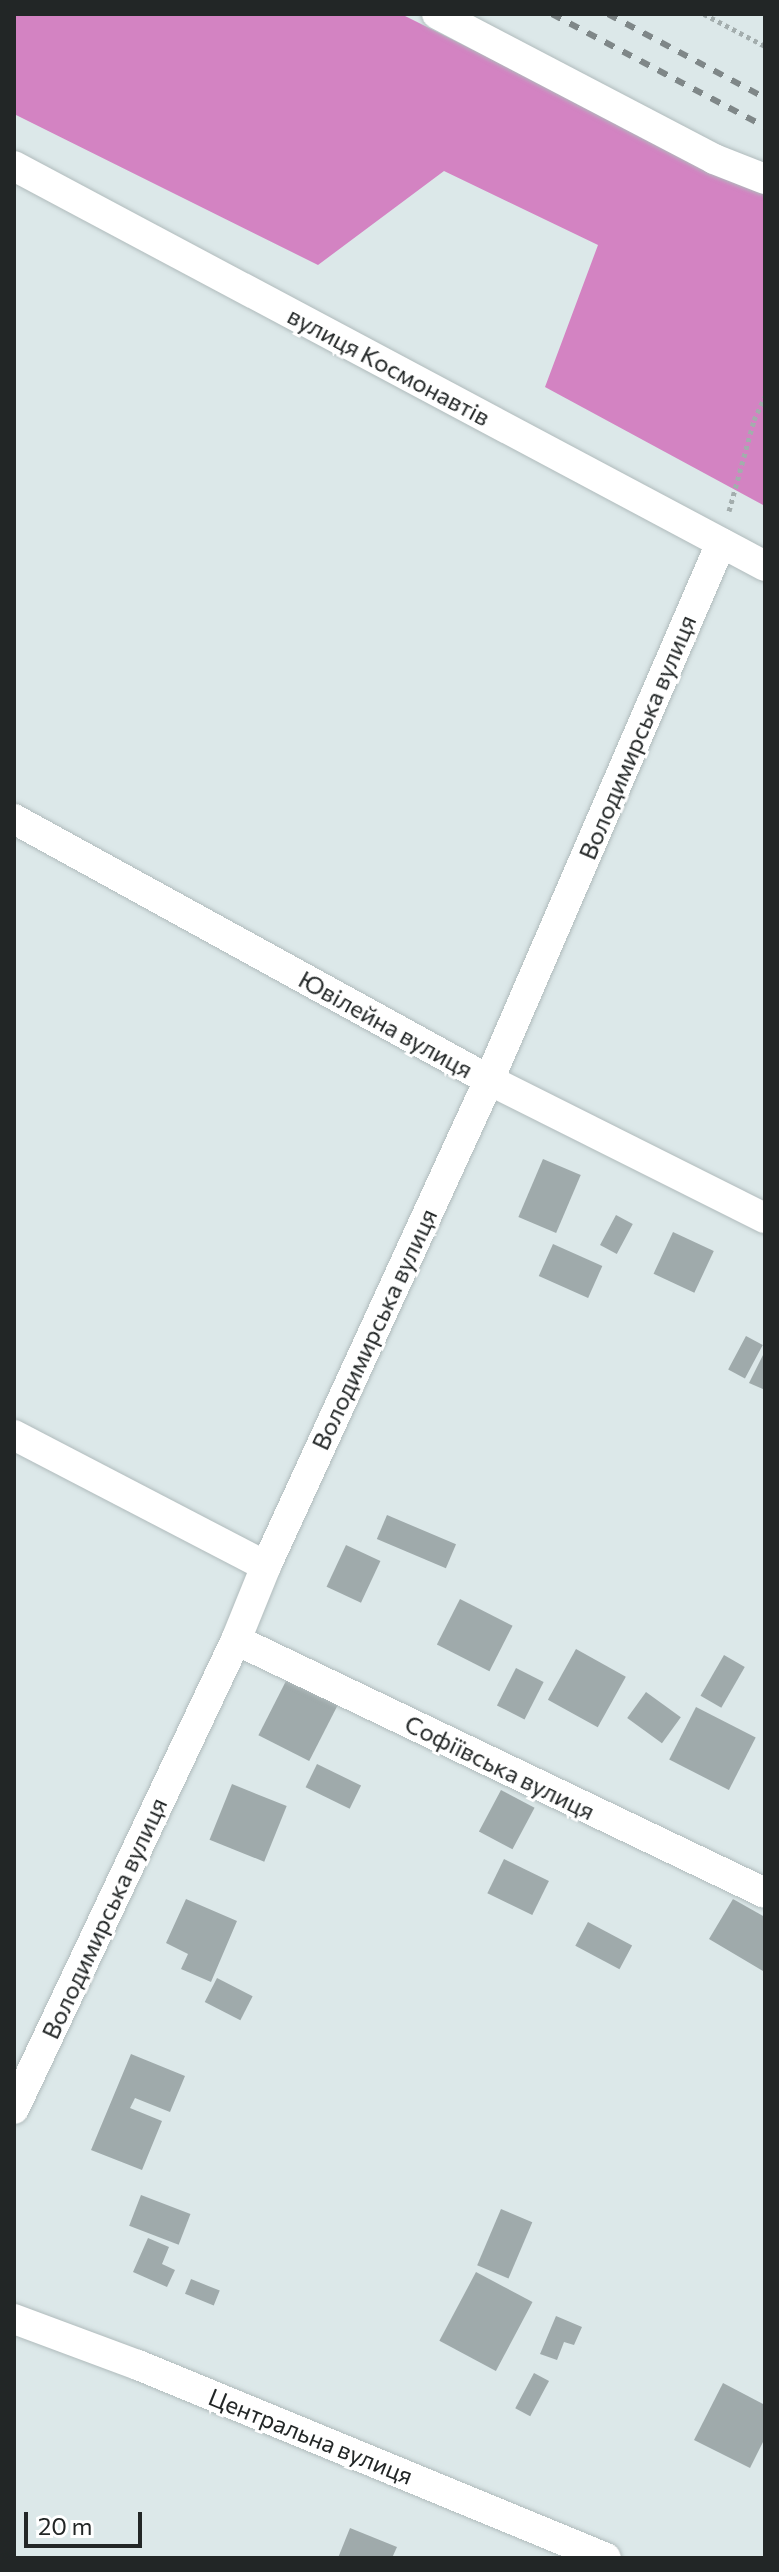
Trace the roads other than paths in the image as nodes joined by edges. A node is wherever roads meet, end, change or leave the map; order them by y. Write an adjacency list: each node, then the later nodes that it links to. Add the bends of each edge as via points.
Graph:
1 (437, 14): 3 (street, via 714,159)
2 (14, 166): 4 (street, вулиця Космонавтів)
3 (765, 179)
4 (721, 543): 5 (street, вулиця Космонавтів); 7 (street, Володимирська вулиця)
5 (765, 566)
6 (14, 819): 7 (street, Ювілейна вулиця)
7 (489, 1080): 8 (street, Ювілейна вулиця); 10 (street, Володимирська вулиця)
8 (765, 1218)
9 (14, 1435): 10 (street)
10 (266, 1566): 11 (street, Володимирська вулиця)
11 (236, 1640): 12 (street, Софіївська вулиця); 13 (street, Володимирська вулиця)
12 (765, 1893)
13 (14, 2109)
14 (14, 2319): 15 (street, Центральна вулиця)
15 (606, 2558)

